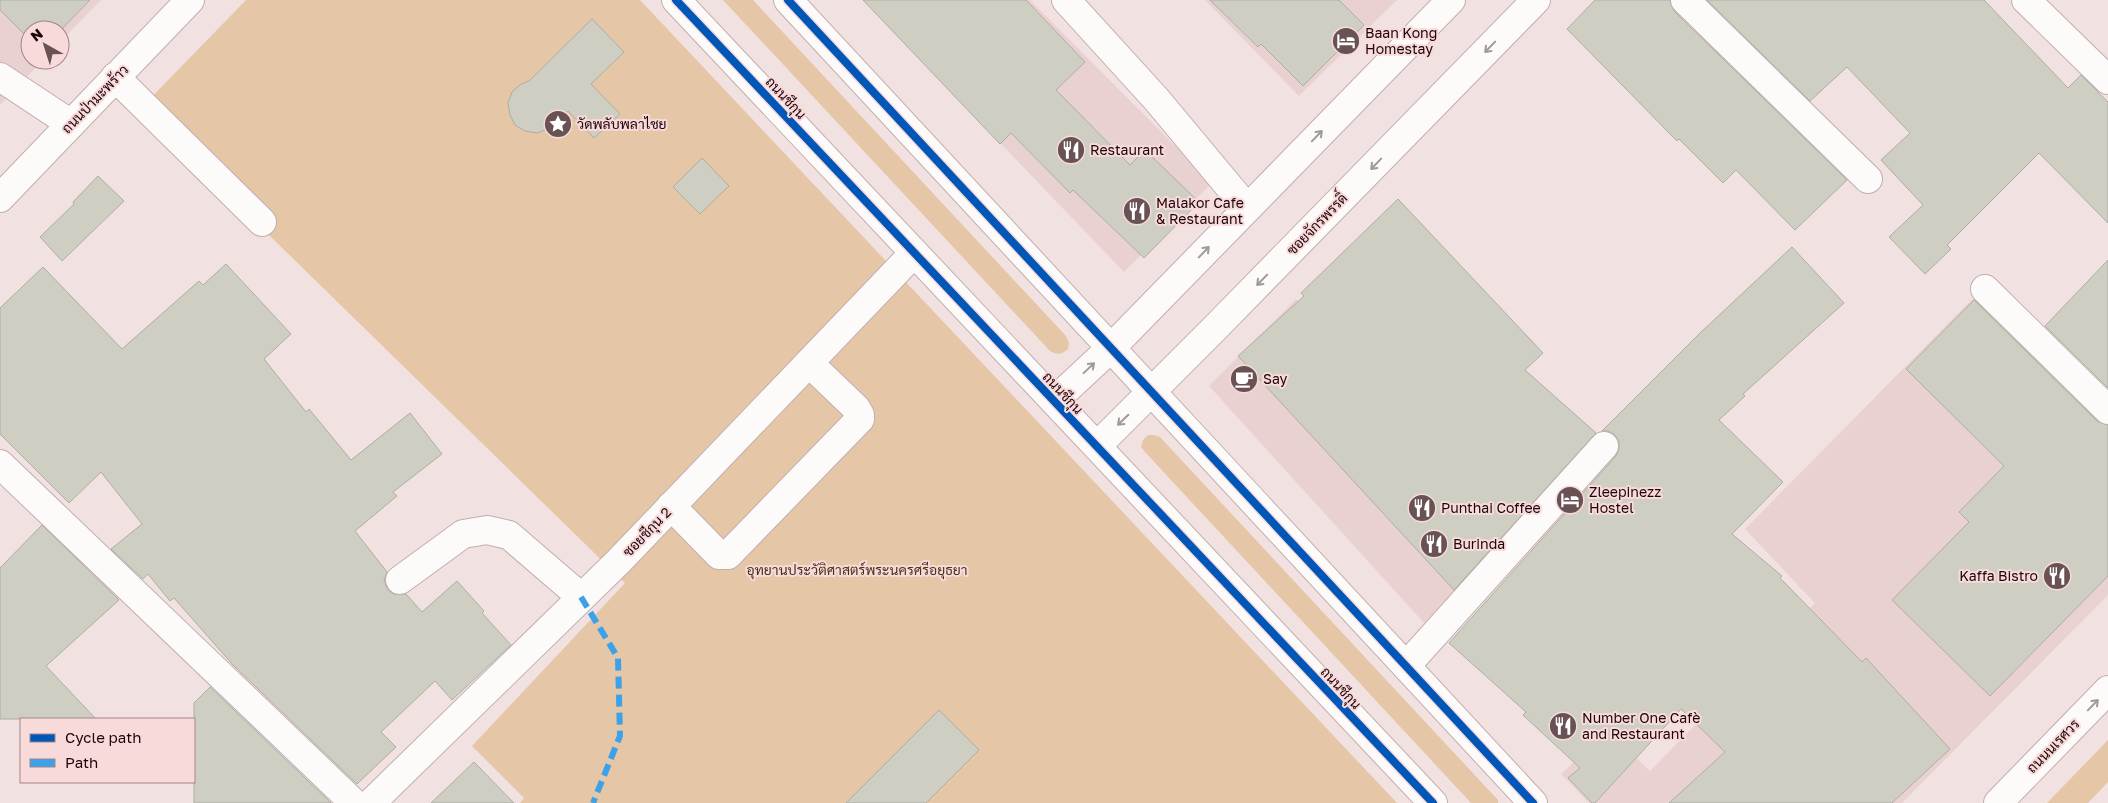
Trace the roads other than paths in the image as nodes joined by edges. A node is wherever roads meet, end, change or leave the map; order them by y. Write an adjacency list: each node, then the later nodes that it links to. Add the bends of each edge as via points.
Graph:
1 (190, 0): 10 (street, ถนนป่ามะพร้าว)
2 (676, 0): 17 (street, ถนนชีกุน)
3 (788, 0): 19 (street)
4 (1066, 0): 15 (street, via 1157,100)
5 (1451, 0): 15 (street, one-way to 5)
6 (1685, 0): 13 (street)
7 (2026, 0): 11 (street)
8 (1520, 5): 21 (street, ซอยจักรพรรดิ์, one-way to 21)
9 (0, 77): 12 (street)
10 (116, 77): 12 (street, ถนนป่ามะพร้าว); 16 (street)
11 (2108, 80)
12 (71, 124): 14 (street, ถนนป่ามะพร้าว)
13 (1868, 179)
14 (0, 198)
15 (1247, 208): 19 (street, one-way to 15)
16 (262, 222)
17 (914, 253): 20 (street, ซอยชีกุน 2); 22 (street, ถนนชีกุน)
18 (1985, 289): 23 (street)
19 (1111, 348): 21 (street); 22 (street, one-way to 19)
20 (809, 363): 27 (street, ซอยชีกุน 2); 27 (street, via 856,408 860,419 728,555 718,555)
21 (1152, 392): 24 (street, ซอยจักรพรรดิ์, one-way to 24); 30 (street)
22 (1054, 401): 24 (street, ถนนชีกุน)
23 (2108, 410)
24 (1097, 446): 34 (street, ถนนชีกุน)
25 (1604, 446): 30 (street)
26 (0, 464): 32 (street)
27 (671, 506): 29 (street, ซอยชีกุน 2)
28 (400, 580): 29 (street, via 463,534 487,530 509,535)
29 (580, 598): 33 (street, ซอยชีกุน 2)
30 (1406, 666): 35 (street)
31 (2108, 690): 36 (street, ถนนนเรศวร, one-way to 31)
32 (354, 803)
33 (371, 803)
34 (1433, 803)
35 (1533, 803)
36 (1998, 803)

